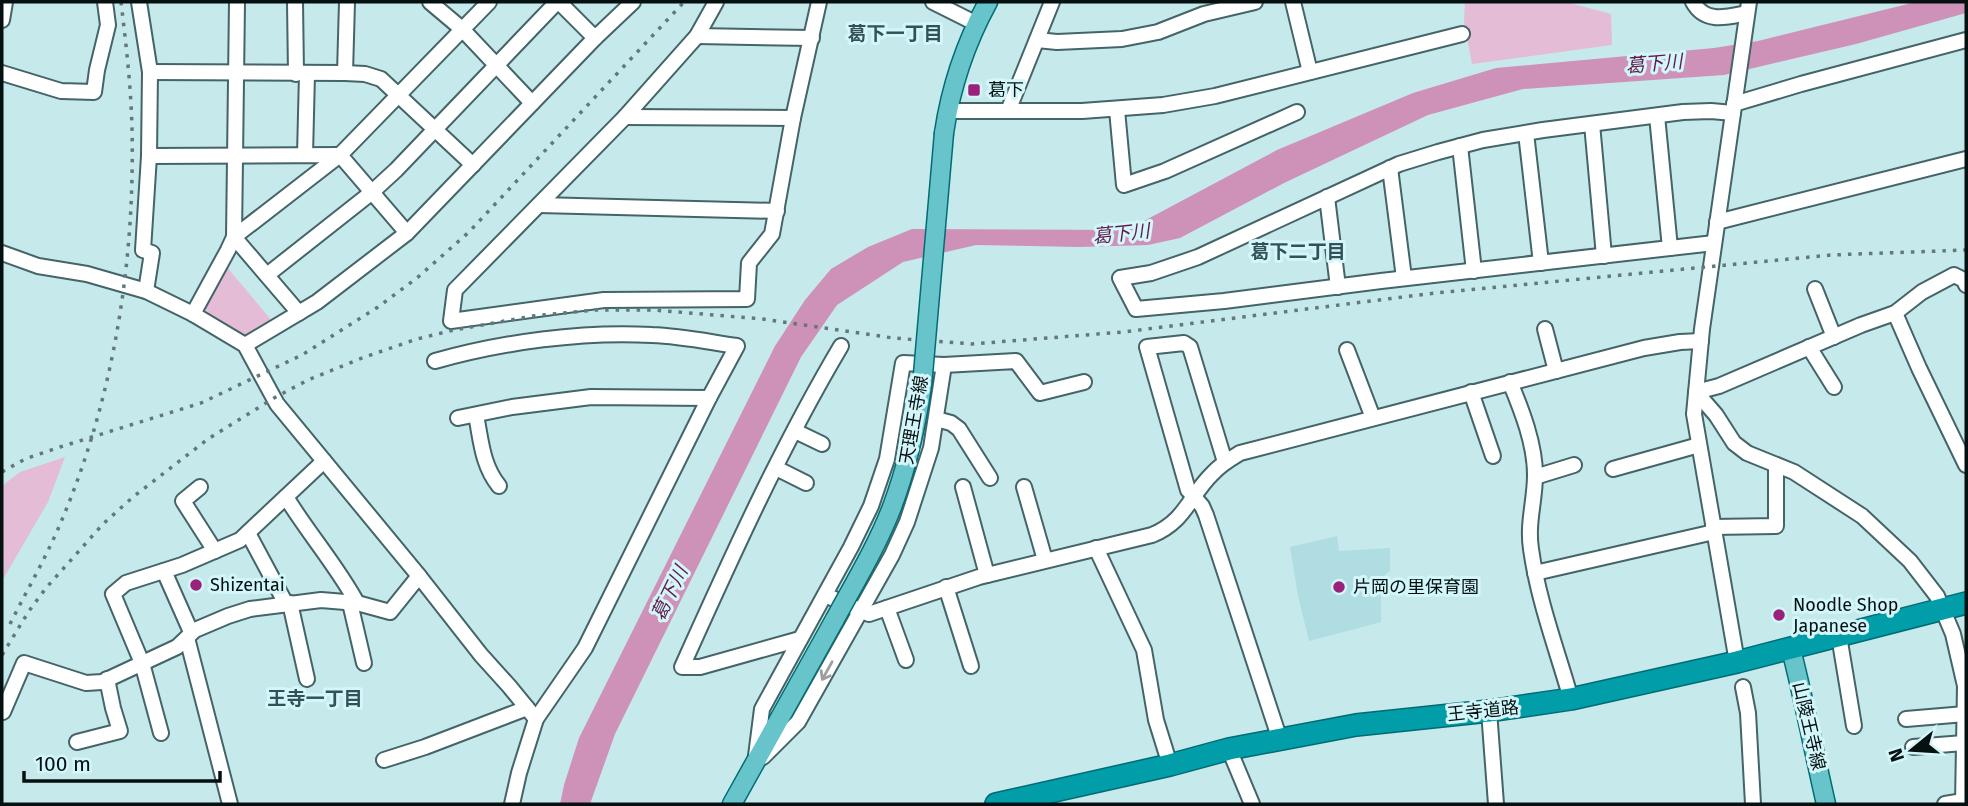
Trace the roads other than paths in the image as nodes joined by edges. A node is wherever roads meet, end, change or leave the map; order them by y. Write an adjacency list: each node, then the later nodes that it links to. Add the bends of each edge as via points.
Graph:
1 (5, 2): 20 (street)
2 (105, 2): 32 (street, via 108,25 94,92 61,91)
3 (139, 2): 30 (street)
4 (237, 2): 33 (street)
5 (295, 2): 34 (street)
6 (347, 2): 35 (street)
7 (430, 2): 22 (street)
8 (489, 2): 22 (street)
9 (558, 2): 25 (street); 29 (street)
10 (633, 2): 25 (street)
11 (716, 2): 24 (street)
12 (819, 2): 26 (street)
13 (933, 2): 21 (street)
14 (988, 2): 21 (main road, 天理王寺線)
15 (1052, 2): 27 (street)
16 (1255, 2): 27 (street, via 1122,39)
17 (1293, 2): 31 (street)
18 (1693, 2): 19 (street, via 1713,18)
19 (1748, 7): 38 (street)
20 (2, 20)
21 (976, 24): 40 (main road, 天理王寺線)
22 (461, 29): 29 (street); 36 (street)
23 (1462, 34): 31 (street)
24 (697, 36): 26 (street); 44 (street)
25 (595, 38): 37 (street)
26 (812, 38): 45 (street)
27 (1037, 40): 41 (street)
28 (1966, 40): 38 (street, via 1801,84)
29 (496, 65): 37 (street); 47 (street)
30 (150, 72): 33 (street); 53 (street)
31 (1310, 72): 39 (street, via 1190,101)
32 (2, 73)
33 (236, 73): 34 (street); 50 (street)
34 (302, 74): 35 (street); 51 (street)
35 (345, 74): 36 (street, via 381,79)
36 (398, 95): 47 (street); 52 (street)
37 (532, 103): 55 (street)
38 (1733, 108): 43 (street); 61 (street)
39 (1117, 110): 41 (street); 42 (street, via 1124,185)
40 (948, 111): 41 (street); 163 (main road, 天理王寺線, bridge, via 922,386 905,469 863,568)
41 (1008, 111)
42 (1297, 112)
43 (1657, 116): 46 (street); 65 (street)
44 (625, 117): 45 (street); 59 (street)
45 (793, 118): 60 (street)
46 (1592, 124): 48 (street); 67 (street)
47 (436, 130): 55 (street); 57 (street)
48 (1525, 133): 49 (street); 68 (street)
49 (1460, 146): 56 (street); 69 (street)
50 (234, 155): 51 (street); 53 (street); 63 (street)
51 (305, 155): 52 (street)
52 (340, 155): 57 (street); 63 (street)
53 (149, 156): 75 (street, via 143,250 152,253)
54 (1966, 159): 61 (street)
55 (473, 164): 62 (street)
56 (1390, 168): 58 (street); 71 (street)
57 (371, 193): 62 (street); 70 (street)
58 (1327, 197): 73 (street); 73 (street, via 1198,257 1120,278 1136,309)
59 (539, 205): 60 (street); 60 (street, via 455,290 451,321 604,300 747,299 749,262 772,234)
60 (777, 211)
61 (1717, 222): 64 (street)
62 (407, 233): 76 (street)
63 (234, 237): 70 (street); 78 (street)
64 (1714, 243): 65 (street); 81 (street)
65 (1670, 248): 67 (street)
66 (2, 253): 75 (street)
67 (1604, 256): 68 (street)
68 (1541, 263): 69 (street)
69 (1474, 271): 71 (street)
70 (267, 275): 76 (street)
71 (1404, 278): 73 (street)
72 (1966, 285): 77 (street, via 1954,275)
73 (1338, 286)
74 (1815, 289): 80 (street)
75 (146, 291): 78 (street)
76 (299, 313): 82 (street)
77 (1895, 313): 80 (street); 107 (street)
78 (193, 314): 82 (street)
79 (1545, 329): 88 (street)
80 (1834, 337): 84 (street)
81 (1701, 341): 88 (street, via 1662,344); 92 (street)
82 (245, 345): 103 (street, via 277,404)
83 (841, 346): 99 (street)
84 (1809, 347): 91 (street); 92 (street, via 1719,387)
85 (1347, 351): 97 (street)
86 (435, 361): 94 (street, via 509,344 621,334 737,346)
87 (944, 365): 89 (street, via 1016,361 1040,393); 98 (street); 129 (street, via 903,363 887,459 871,506)
88 (1556, 371): 90 (street)
89 (1084, 382)
90 (1510, 382): 93 (street); 110 (street, via 1529,437)
91 (1834, 387)
92 (1696, 392): 101 (street); 106 (street, via 1734,443)
93 (1471, 393): 97 (street); 102 (street)
94 (709, 398): 95 (street, via 592,397); 152 (street, via 585,648)
95 (477, 415): 96 (street); 113 (street, via 486,465)
96 (458, 418)
97 (1373, 418): 104 (street, via 1258,447)
98 (936, 419): 111 (street, via 960,429); 135 (street, via 907,522)
99 (795, 431): 100 (street); 108 (street)
100 (822, 444)
101 (1699, 445): 109 (street); 119 (street)
102 (1493, 456)
103 (324, 461): 117 (street); 127 (street)
104 (1225, 462): 118 (street); 118 (street, via 1190,347 1184,342 1147,347)
105 (1574, 465): 110 (street)
106 (1776, 465): 119 (street, via 1776,526); 134 (street, via 1862,516 1910,561)
107 (1966, 466)
108 (776, 468): 112 (street); 138 (street, via 682,667 700,667)
109 (1613, 470)
110 (1535, 477): 125 (street, via 1529,526)
111 (990, 478)
112 (806, 483)
113 (499, 486)
114 (200, 487): 122 (street, via 183,501)
115 (963, 487): 126 (street)
116 (1024, 487): 123 (street)
117 (286, 497): 120 (street); 131 (street, via 340,573)
118 (1194, 498): 121 (street, via 1163,530); 158 (street, via 1206,515)
119 (1714, 529): 125 (street); 141 (street)
120 (248, 533): 122 (street); 130 (street)
121 (1096, 548): 123 (street); 164 (street, via 1144,650 1156,720)
122 (215, 551): 124 (street)
123 (1045, 560): 126 (street)
124 (164, 571): 136 (street); 142 (street, via 126,583 113,594)
125 (1535, 573): 149 (street)
126 (987, 575): 128 (street)
127 (419, 576): 131 (street, via 390,612); 152 (street)
128 (946, 587): 133 (street); 144 (street)
129 (825, 595): 135 (street); 138 (street)
130 (288, 603): 131 (street); 136 (street, via 240,612); 146 (street)
131 (354, 603): 143 (street)
132 (1966, 603): 134 (highway, 王寺道路)
133 (887, 608): 135 (street, via 869,614); 140 (street)
134 (1944, 610): 137 (highway, 王寺道路); 147 (street)
135 (860, 611): 163 (street, one-way to 163, via 798,722)
136 (189, 635): 142 (street, via 177,647); 167 (street)
137 (1839, 636): 139 (highway, 王寺道路); 155 (street)
138 (800, 639): 163 (street, via 762,709)
139 (1791, 649): 141 (highway, 王寺道路); 174 (main road, 山陵王寺線)
140 (906, 660)
141 (1737, 662): 149 (highway, 王寺道路)
142 (142, 663): 145 (street); 156 (street)
143 (364, 663)
144 (971, 666)
145 (107, 679): 151 (street, via 86,683 24,663); 159 (street, via 120,731)
146 (307, 680)
147 (1965, 685): 153 (street)
148 (1743, 687): 173 (street)
149 (1571, 699): 150 (highway, 王寺道路)
150 (1489, 711): 158 (highway, 王寺道路, via 1356,724); 172 (street)
151 (3, 712)
152 (531, 714): 162 (street); 168 (street)
153 (1965, 714): 154 (street); 157 (street)
154 (1906, 719)
155 (1853, 726)
156 (161, 733)
157 (1965, 735): 160 (street); 166 (street)
158 (1280, 740): 161 (highway, 王寺道路)
159 (77, 742)
160 (1913, 747)
161 (1229, 749): 164 (highway, 王寺道路); 171 (street)
162 (384, 760)
163 (755, 764): 169 (main road, 天理王寺線)
164 (1170, 765): 165 (highway, 王寺道路)
165 (1062, 797): 170 (highway, 王寺道路)
166 (1963, 803): 175 (street)
167 (230, 804)
168 (512, 804)
169 (732, 804)
170 (996, 804)
171 (1251, 804)
172 (1496, 804)
173 (1753, 804)
174 (1826, 804)
175 (1945, 804)

